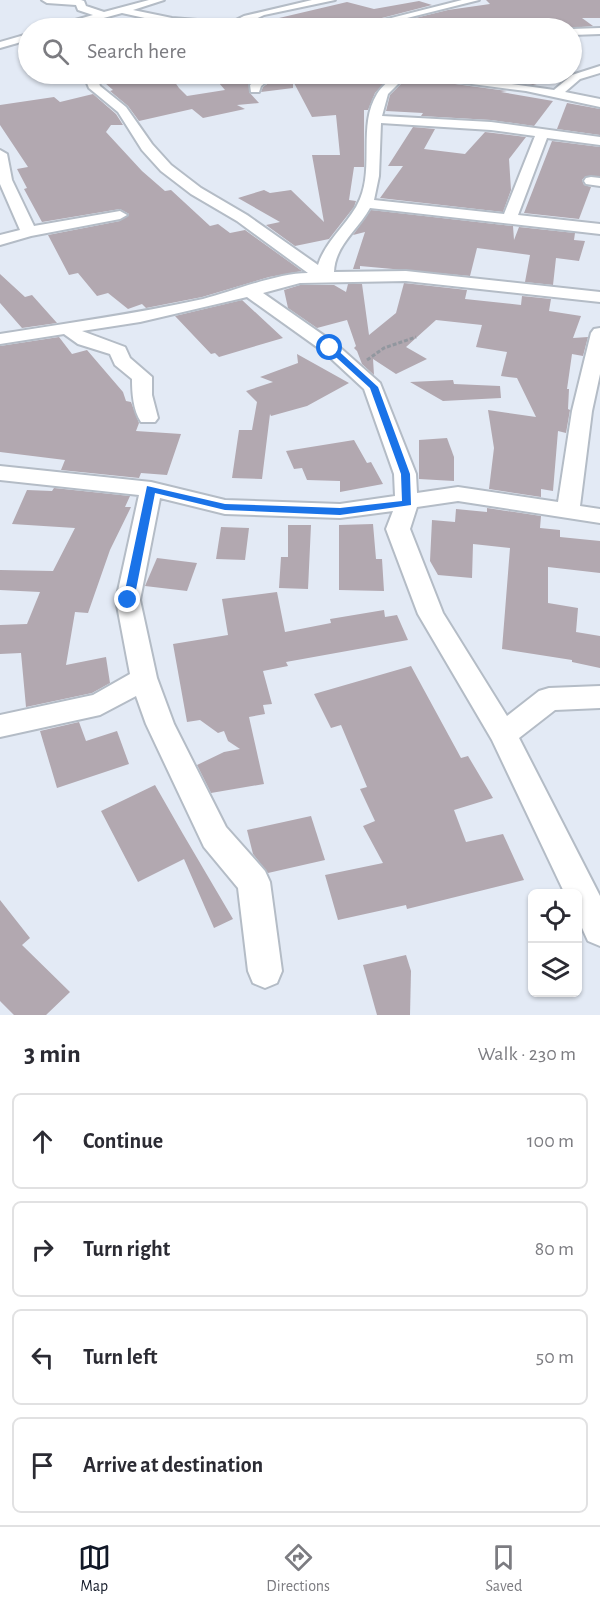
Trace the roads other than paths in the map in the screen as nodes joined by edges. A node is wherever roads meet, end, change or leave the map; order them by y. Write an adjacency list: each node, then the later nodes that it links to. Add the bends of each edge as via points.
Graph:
1 (47, 0): 6 (street, via 81,3 84,10)
2 (159, 0): 5 (street)
3 (330, 0): 9 (street)
4 (474, 0): 10 (street)
5 (123, 10): 7 (street); 8 (street)
6 (102, 15)
7 (94, 18)
8 (159, 18)
9 (248, 18)
10 (399, 18)
11 (600, 31): 12 (street)
12 (582, 32)
13 (18, 40): 14 (street)
14 (0, 45)
15 (596, 70): 16 (street)
16 (582, 76)
17 (93, 84): 37 (street, via 122,110 155,157 196,191)
18 (256, 84): 22 (street)
19 (392, 84): 25 (street, via 381,96)
20 (487, 84): 23 (street)
21 (567, 84): 23 (street)
22 (255, 90)
23 (556, 94): 24 (street)
24 (600, 103)
25 (375, 119): 26 (street); 31 (street, via 374,176)
26 (479, 125): 27 (street); 28 (street)
27 (543, 132): 29 (street); 33 (street)
28 (426, 135)
29 (600, 141)
30 (0, 154): 35 (street, via 5,180)
31 (365, 203): 33 (street); 37 (street, via 334,245 325,264)
32 (120, 215): 35 (street)
33 (510, 218): 34 (street)
34 (600, 229)
35 (29, 232): 36 (street)
36 (0, 240)
37 (326, 278): 38 (street, via 300,278); 39 (street, via 406,276)
38 (248, 290): 40 (street, via 206,303); 46 (street, via 330,348 373,387 405,474)
39 (600, 297)
40 (69, 329): 42 (street); 43 (street, via 76,337 118,351 122,361 142,377)
41 (600, 333): 47 (street, via 582,411)
42 (0, 339)
43 (148, 418)
44 (0, 473): 45 (street)
45 (151, 489): 46 (street, via 225,507 340,511); 49 (street, via 128,600)
46 (407, 503): 47 (street, via 458,494); 52 (street, via 398,529 431,614)
47 (568, 511): 48 (street)
48 (600, 516)
49 (141, 664): 51 (street, via 100,704); 54 (street, via 160,724 215,837 254,882)
50 (600, 697): 52 (street, via 549,699)
51 (0, 726)
52 (503, 734): 53 (street)
53 (600, 930)
54 (265, 971)

